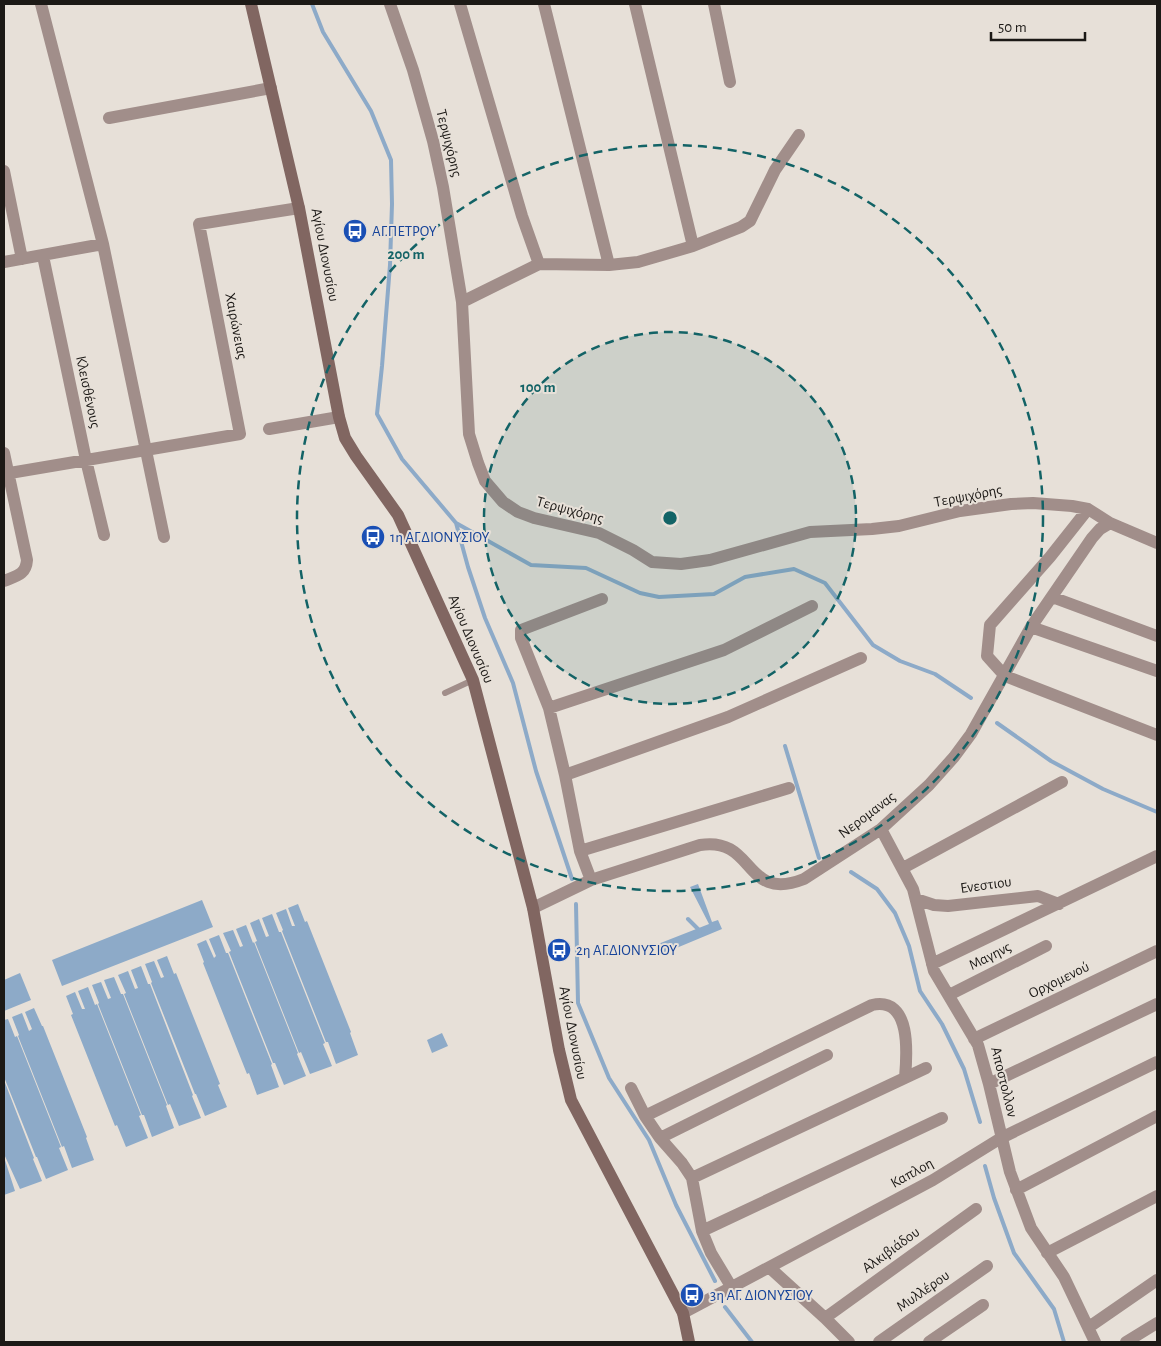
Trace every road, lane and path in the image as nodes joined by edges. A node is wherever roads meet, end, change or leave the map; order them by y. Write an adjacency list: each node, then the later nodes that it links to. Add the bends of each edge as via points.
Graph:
1 (41, 4): 14 (street)
2 (251, 4): 9 (street, Αγίου Διονυσίου)
3 (390, 4): 21 (street, Τερψιχόρης, via 433,141)
4 (460, 4): 19 (street)
5 (544, 4): 20 (street)
6 (636, 4): 15 (street)
7 (714, 4): 8 (street)
8 (730, 82)
9 (271, 88): 10 (street); 13 (street, Αγίου Διονυσίου)
10 (109, 118)
11 (799, 136): 15 (street, via 775,170 750,221)
12 (4, 171): 17 (street)
13 (300, 208): 22 (street, Αγίου Διονυσίου); 24 (street, Χαιρώνειας, via 199,224 240,434)
14 (103, 244): 16 (street); 24 (street)
15 (693, 246): 20 (street, via 638,262)
16 (44, 256): 17 (street); 26 (street, Κλεισθένους)
17 (22, 259): 18 (street)
18 (4, 262)
19 (539, 264): 20 (street); 21 (street)
20 (608, 265)
21 (462, 302): 28 (street, Τερψιχόρης, via 469,434 485,481 503,502 518,512 599,533 652,562 680,564 703,561 810,532 899,526 960,511 1011,504 1039,503)
22 (339, 417): 23 (street); 42 (street, Αγίου Διονυσίου, via 345,438 398,515)
23 (269, 429)
24 (146, 450): 26 (street); 31 (street)
25 (4, 453): 27 (street)
26 (86, 460): 27 (street); 30 (street, Κλεισθένους)
27 (6, 474): 33 (street, via 26,566 21,574)
28 (1088, 509): 29 (street, Τερψιχόρης); 41 (street, via 990,625 988,656)
29 (1110, 523): 32 (street, Τερψιχόρης); 34 (street, Νερομανας, via 1092,538)
30 (104, 535)
31 (164, 537)
32 (1157, 542)
33 (4, 580)
34 (1052, 597): 37 (street, Νερομανας); 38 (street)
35 (602, 599): 44 (street, via 521,630 521,638)
36 (812, 606): 44 (street, via 724,650)
37 (1031, 628): 40 (street); 41 (street, Νερομανας)
38 (1157, 636)
39 (861, 658): 46 (street, via 728,717)
40 (1157, 671)
41 (1004, 676): 45 (street); 49 (street, Νερομανας, via 959,751)
42 (473, 680): 43 (lane); 56 (street, Αγίου Διονυσίου)
43 (445, 693)
44 (550, 708): 46 (street)
45 (1157, 735)
46 (565, 775): 50 (street)
47 (1062, 782): 52 (street)
48 (789, 788): 50 (street)
49 (881, 829): 52 (street, Αποστολλον); 53 (street, Νερομανας, via 804,879 781,886 760,878 732,849 711,843)
50 (580, 851): 53 (street)
51 (1157, 856): 55 (street)
52 (903, 868): 54 (street, Αποστολλον)
53 (591, 880): 56 (street, Νερομανας)
54 (916, 899): 55 (street, Ενεστιου, via 948,906 1038,896); 59 (street, Αποστολλον)
55 (1060, 904): 59 (street)
56 (533, 908): 85 (street, Αγίου Διονυσίου, via 571,1100)
57 (1046, 946): 60 (street, Μαγηνς)
58 (1157, 951): 62 (street, Ορχομενού)
59 (932, 964): 60 (street, Αποστολλον)
60 (949, 995): 62 (street, Αποστολλον)
61 (1157, 1004): 67 (street)
62 (974, 1039): 67 (street, Αποστολλον)
63 (827, 1055): 72 (street)
64 (1157, 1062): 73 (street, Καπλοη)
65 (926, 1068): 66 (street)
66 (905, 1078): 69 (street, via 907,1038 904,1026 897,1013 881,1003); 74 (street)
67 (989, 1084): 73 (street, Αποστολλον)
68 (631, 1088): 69 (street)
69 (645, 1116): 72 (street)
70 (1157, 1116): 75 (street)
71 (942, 1118): 78 (street)
72 (660, 1138): 74 (street)
73 (1001, 1138): 75 (street, Αποστολλον); 81 (street, Καπλοη, via 933,1180)
74 (692, 1178): 78 (street)
75 (1016, 1190): 79 (street, Αποστολλον, via 1031,1228)
76 (1157, 1196): 79 (street)
77 (976, 1209): 86 (street, Αλκιβιάδου)
78 (702, 1231): 83 (street)
79 (1047, 1253): 88 (street, Αποστολλον, via 1064,1277)
80 (987, 1266): 91 (street, Μυλλέρου)
81 (770, 1268): 83 (street, Καπλοη); 86 (street)
82 (1157, 1280): 88 (street)
83 (732, 1288): 85 (street, Καπλοη)
84 (983, 1305): 92 (street)
85 (683, 1313): 89 (street, Αγίου Διονυσίου)
86 (825, 1318): 90 (street)
87 (1157, 1323): 94 (street)
88 (1089, 1327): 93 (street, Αποστολλον)
89 (689, 1342)
90 (849, 1342)
91 (879, 1342)
92 (929, 1342)
93 (1095, 1342)
94 (1126, 1342)

